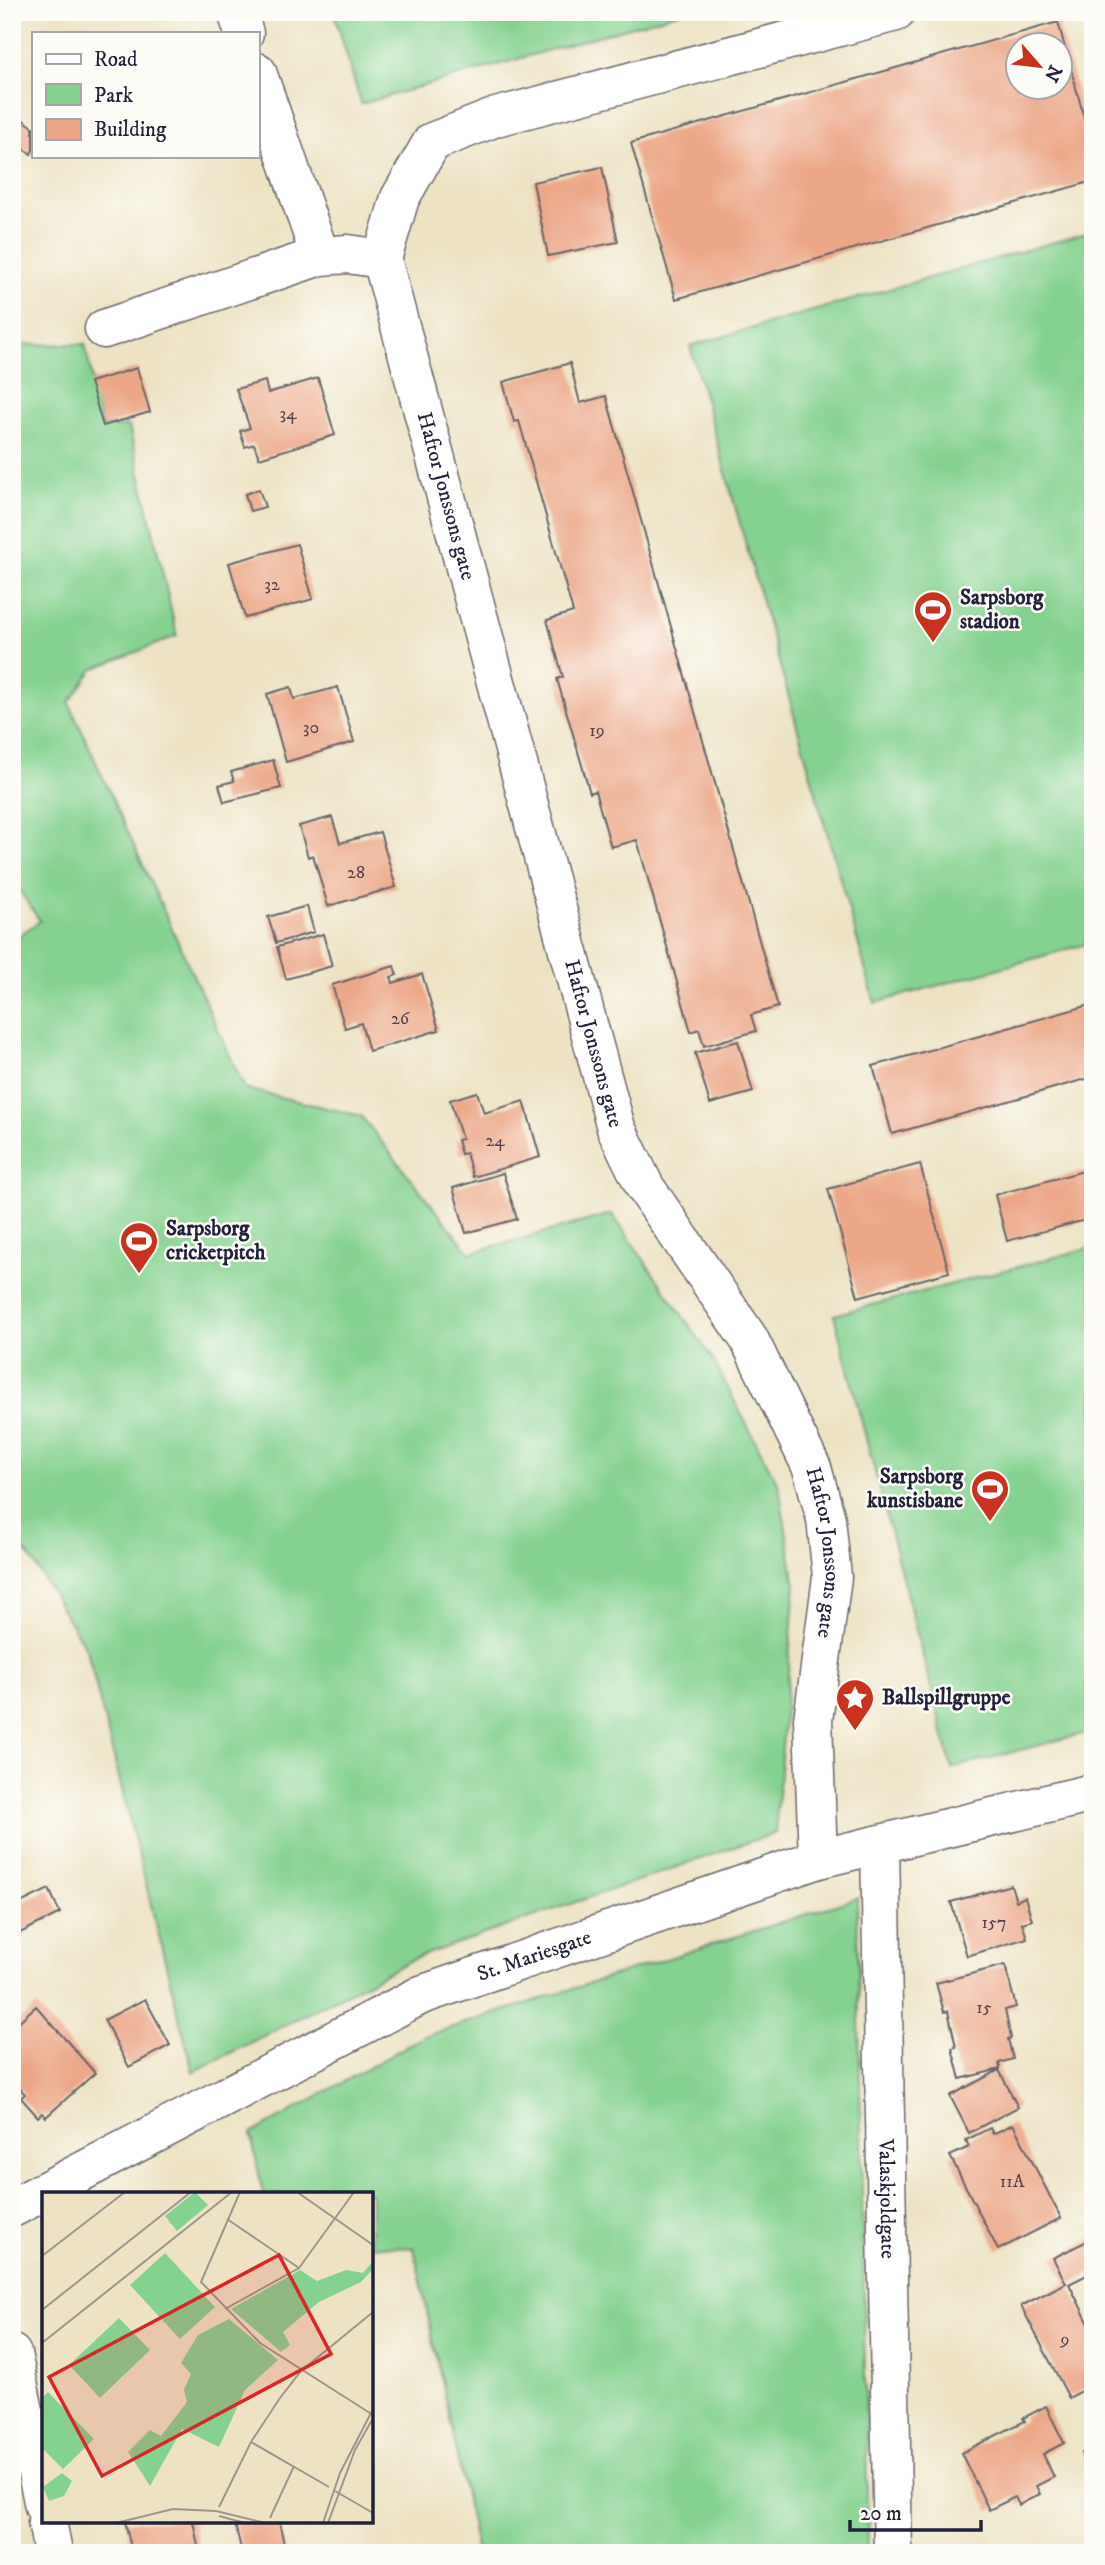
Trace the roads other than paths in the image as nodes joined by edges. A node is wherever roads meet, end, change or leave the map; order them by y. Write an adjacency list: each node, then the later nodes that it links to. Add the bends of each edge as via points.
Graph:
1 (237, 12): 3 (street)
2 (896, 12): 6 (street, via 496,117 432,142 400,198)
3 (244, 32)
4 (259, 78): 5 (street)
5 (320, 256): 6 (street); 7 (street)
6 (382, 259): 10 (street, Haftor Jonssons gate, via 616,1128 645,1187 749,1339 812,1468 825,1519 832,1577 813,1720)
7 (104, 329)
8 (1093, 1793): 9 (street, St. Mariesgate)
9 (880, 1845): 10 (street, St. Mariesgate); 18 (street, Valaskjoldgate)
10 (818, 1859): 12 (street, St. Mariesgate, via 421,1995)
11 (42, 2192): 13 (street, St. Mariesgate)
12 (43, 2192)
13 (12, 2208)
14 (12, 2354): 15 (street)
15 (31, 2492)
16 (47, 2523): 17 (street)
17 (53, 2553)
18 (893, 2553)

